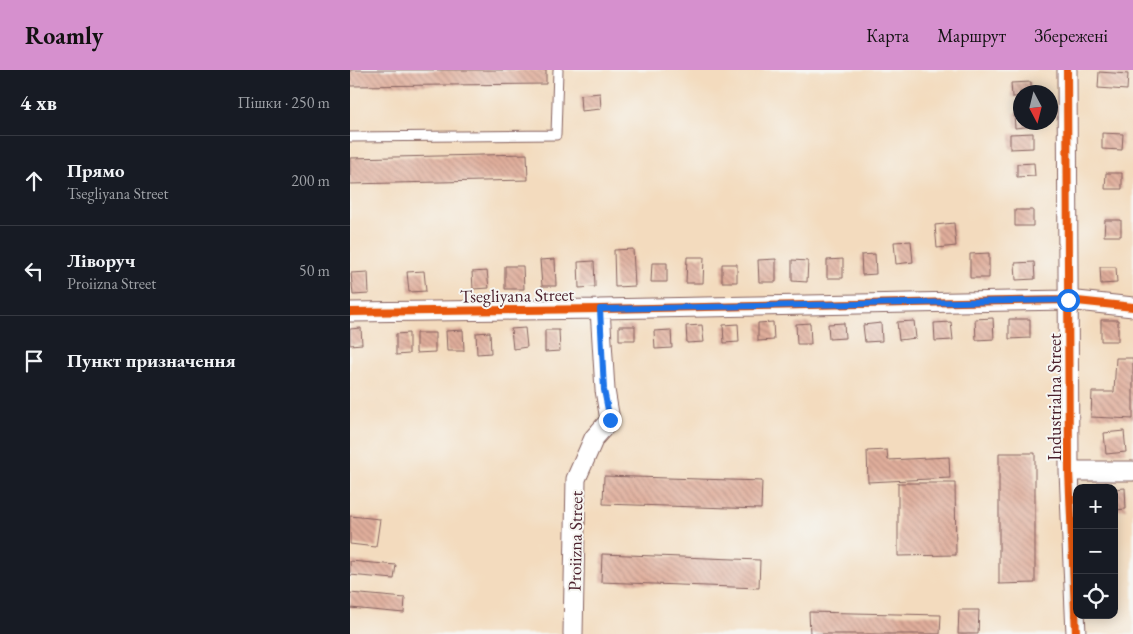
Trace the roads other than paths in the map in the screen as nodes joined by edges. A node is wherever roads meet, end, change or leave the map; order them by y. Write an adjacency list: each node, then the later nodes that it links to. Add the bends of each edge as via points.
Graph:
1 (558, 70): 3 (lane, via 556,135)
2 (1067, 70): 4 (street, Industrialna Street)
3 (350, 137)
4 (1068, 300): 5 (street, Tsegliyana Street); 6 (street, Tsegliyana Street); 8 (street, Industrialna Street)
5 (1133, 306)
6 (600, 309): 7 (street, Tsegliyana Street); 10 (street, Proiizna Street, via 604,390 610,420 594,438 576,479)
7 (350, 312)
8 (1069, 471): 9 (street); 11 (street, Industrialna Street)
9 (1133, 471)
10 (573, 634)
11 (1076, 634)

